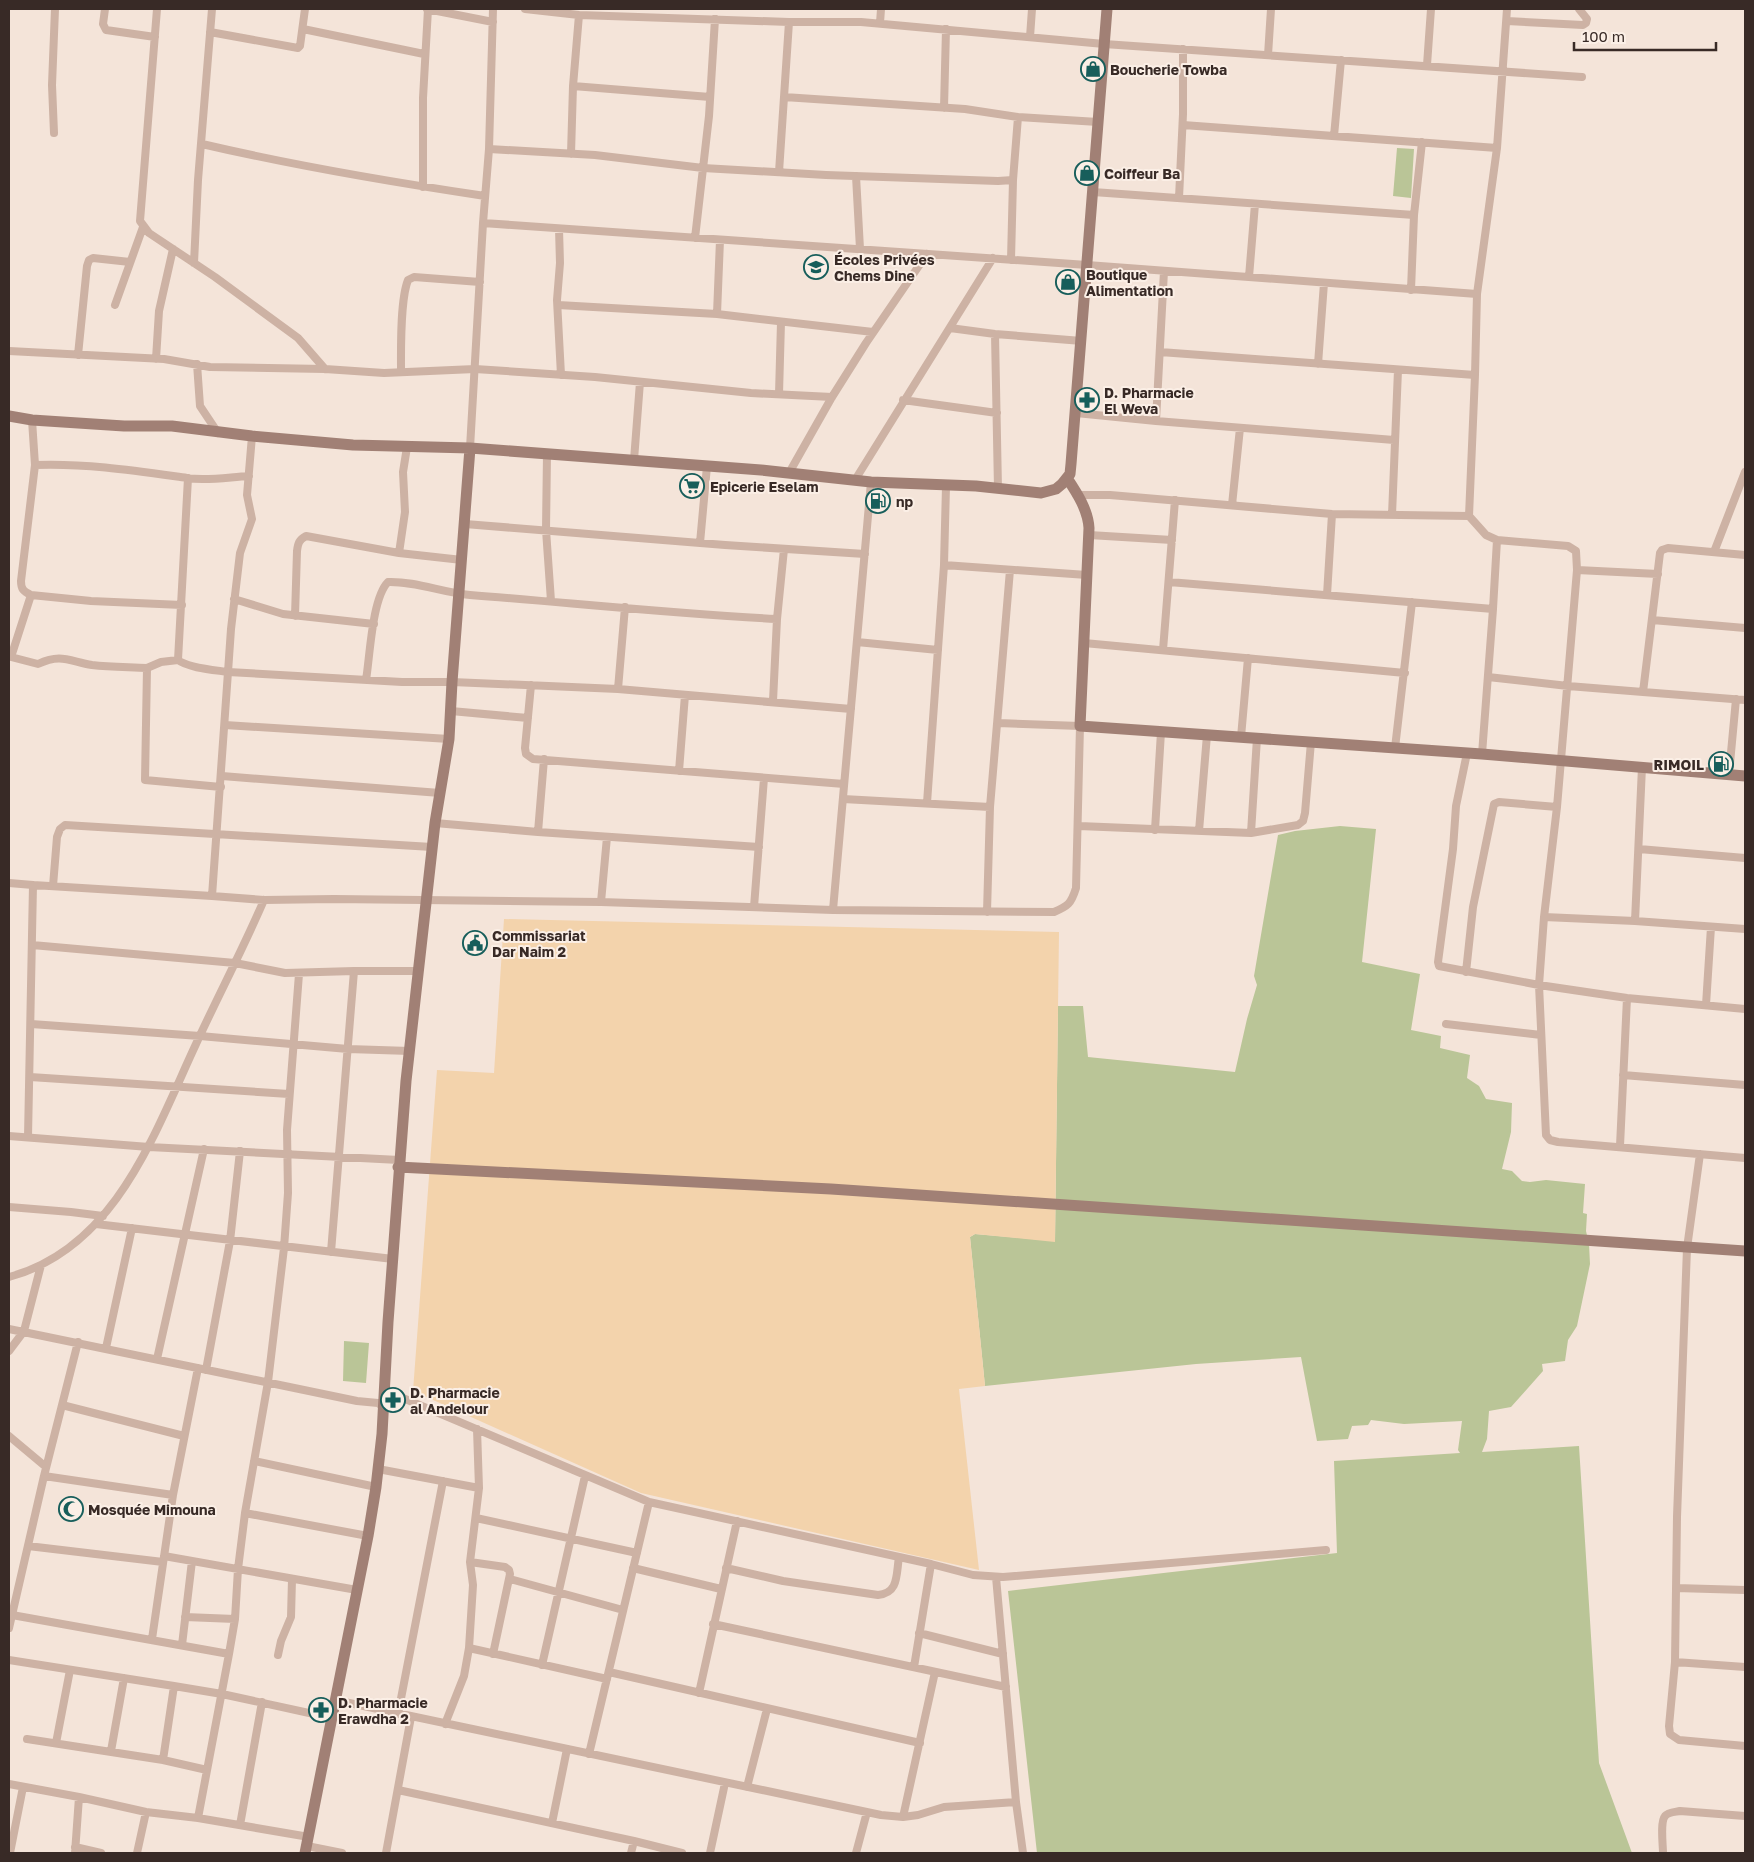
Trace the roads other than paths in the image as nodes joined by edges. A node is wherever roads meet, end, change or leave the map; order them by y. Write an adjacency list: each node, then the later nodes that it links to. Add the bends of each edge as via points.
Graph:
1 (55, 9): 42 (street)
2 (105, 9): 25 (street, via 103,24 106,30)
3 (157, 9): 25 (street)
4 (212, 9): 24 (street)
5 (305, 9): 22 (street)
6 (428, 9): 19 (street); 29 (street)
7 (493, 9): 19 (street)
8 (525, 9): 16 (street)
9 (881, 9): 21 (street)
10 (1032, 9): 26 (street)
11 (1107, 9): 27 (street)
12 (1271, 9): 30 (street)
13 (1431, 9): 32 (street)
14 (1507, 9): 18 (street)
15 (1579, 9): 18 (street, via 1587,19 1583,25)
16 (578, 16): 17 (street); 35 (street)
17 (715, 19): 20 (street); 37 (street)
18 (1507, 21): 33 (street)
19 (492, 22): 47 (street)
20 (789, 22): 21 (street); 36 (street)
21 (880, 23): 23 (street)
22 (302, 29): 24 (street, via 300,46 294,48); 29 (street)
23 (946, 29): 26 (street); 38 (street)
24 (210, 32): 45 (street)
25 (155, 37): 60 (street, via 140,214)
26 (1030, 37): 27 (street)
27 (1104, 44): 28 (street); 40 (street)
28 (1183, 49): 30 (street); 41 (street)
29 (424, 54): 53 (street)
30 (1268, 55): 31 (street)
31 (1341, 60): 32 (street); 43 (street)
32 (1427, 65): 33 (street)
33 (1504, 71): 34 (street); 46 (street)
34 (1582, 77)
35 (573, 86): 37 (street); 48 (street)
36 (784, 97): 38 (street); 50 (street)
37 (710, 98): 49 (street)
38 (944, 108): 39 (street)
39 (1018, 116): 40 (street); 52 (street)
40 (1098, 122): 54 (street)
41 (1183, 125): 43 (street); 56 (street)
42 (54, 133)
43 (1334, 136): 44 (street)
44 (1422, 142): 46 (street); 58 (street)
45 (202, 144): 53 (street, via 250,156); 70 (street)
46 (1497, 148): 77 (street)
47 (489, 149): 48 (street); 55 (street)
48 (571, 154): 49 (street)
49 (703, 168): 50 (street); 62 (street)
50 (780, 172): 51 (street)
51 (856, 176): 52 (street); 65 (street)
52 (1013, 180): 68 (street)
53 (423, 187): 55 (street)
54 (1093, 192): 56 (street); 71 (street)
55 (485, 196): 59 (street)
56 (1179, 198): 57 (street)
57 (1255, 204): 58 (street); 73 (street)
58 (1414, 215): 76 (street)
59 (483, 223): 61 (street); 74 (street)
60 (143, 227): 64 (street); 69 (street)
61 (559, 229): 62 (street); 79 (street)
62 (695, 238): 63 (street)
63 (720, 240): 65 (street); 80 (street)
64 (174, 249): 70 (street); 89 (street, via 159,311)
65 (860, 249): 66 (street)
66 (927, 254): 67 (street); 83 (street)
67 (993, 258): 68 (street); 82 (street)
68 (1011, 260): 71 (street)
69 (130, 262): 78 (street); 88 (street, via 90,260)
70 (194, 263): 92 (street, via 298,338)
71 (1087, 265): 72 (street); 85 (street)
72 (1164, 271): 73 (street); 87 (street)
73 (1249, 277): 75 (street)
74 (480, 282): 93 (street); 95 (street, via 414,277 408,280 403,312)
75 (1324, 283): 76 (street); 91 (street)
76 (1411, 290): 77 (street)
77 (1476, 294): 97 (street)
78 (115, 305)
79 (558, 305): 80 (street); 96 (street)
80 (717, 314): 81 (street)
81 (782, 322): 83 (street); 99 (street)
82 (950, 328): 84 (street); 101 (street)
83 (873, 332): 100 (street)
84 (995, 334): 85 (street); 102 (street)
85 (1082, 341): 103 (street)
86 (9, 351): 88 (street)
87 (1160, 352): 91 (street); 106 (street)
88 (78, 355): 89 (street)
89 (156, 359): 90 (street)
90 (197, 364): 92 (street); 108 (street, via 200,406)
91 (1318, 364): 94 (street)
92 (325, 369): 95 (street)
93 (475, 369): 95 (street); 96 (street); 112 (street)
94 (1398, 370): 97 (street); 110 (street)
95 (401, 372)
96 (561, 375): 98 (street)
97 (1475, 375): 131 (street)
98 (640, 382): 99 (street); 114 (street)
99 (778, 394): 100 (street)
100 (832, 397): 118 (street)
101 (904, 400): 102 (street); 122 (street)
102 (997, 413): 125 (street)
103 (1076, 413): 106 (street); 121 (street, via 1071,469)
104 (9, 416): 105 (street)
105 (32, 420): 108 (street, via 172,426); 115 (street)
106 (1156, 421): 107 (street)
107 (1240, 428): 110 (street); 128 (street)
108 (218, 433): 109 (street)
109 (252, 436): 111 (street); 119 (street)
110 (1394, 440): 130 (street)
111 (407, 447): 112 (street); 140 (street)
112 (470, 448): 113 (street); 132 (street)
113 (547, 454): 114 (street); 133 (street)
114 (634, 460): 116 (street)
115 (35, 464): 120 (street, via 111,468); 151 (street, via 20,587)
116 (707, 466): 118 (street); 137 (street)
117 (1745, 472): 139 (street)
118 (789, 473): 122 (street)
119 (248, 476): 120 (street); 153 (street, via 247,495 252,519 240,552)
120 (188, 478): 156 (street)
121 (1067, 478): 125 (street, via 1056,488 1040,493); 126 (street)
122 (855, 480): 123 (street)
123 (871, 482): 124 (street); 141 (street)
124 (946, 486): 125 (street); 144 (street)
125 (998, 489)
126 (1078, 495): 127 (street); 134 (street, via 1089,522)
127 (1175, 500): 128 (street); 135 (street)
128 (1232, 505): 129 (street)
129 (1332, 514): 130 (street); 152 (street)
130 (1392, 515): 131 (street)
131 (1469, 516): 136 (street, via 1486,535)
132 (465, 524): 133 (street); 143 (street)
133 (546, 530): 137 (street); 154 (street)
134 (1089, 534): 135 (street); 148 (street)
135 (1172, 540): 149 (street)
136 (1497, 540): 146 (street, via 1568,546 1576,551); 158 (street)
137 (700, 543): 138 (street)
138 (784, 549): 141 (street); 160 (street)
139 (1714, 552): 142 (street); 147 (street, via 1662,550)
140 (400, 553): 143 (street); 159 (street, via 306,536 301,539 297,551)
141 (865, 554): 164 (street)
142 (1745, 555)
143 (462, 560): 150 (street)
144 (944, 565): 145 (street); 166 (street)
145 (1010, 570): 148 (street); 188 (street)
146 (1577, 570): 147 (street); 178 (street)
147 (1658, 574): 161 (street)
148 (1087, 575): 165 (street)
149 (1169, 582): 152 (street); 167 (street)
150 (460, 594): 154 (street); 162 (street, via 399,581 388,582 376,604); 176 (street)
151 (31, 595): 156 (street); 168 (street)
152 (1327, 595): 155 (street)
153 (234, 599): 159 (street); 172 (street)
154 (551, 601): 157 (street)
155 (1412, 602): 158 (street); 173 (street)
156 (182, 605): 170 (street)
157 (625, 607): 160 (street); 179 (street)
158 (1493, 609): 174 (street)
159 (295, 616): 162 (street)
160 (777, 618): 184 (street)
161 (1652, 620): 163 (street); 180 (street)
162 (374, 624): 175 (street)
163 (1745, 628)
164 (857, 642): 166 (street); 185 (street)
165 (1084, 643): 167 (street); 190 (street)
166 (938, 650): 212 (street)
167 (1163, 650): 169 (street)
168 (10, 656): 171 (street, via 38,664 50,658 60,658 91,665)
169 (1248, 658): 173 (street); 193 (street)
170 (178, 660): 171 (street); 172 (street, via 192,666)
171 (147, 668): 209 (street, via 145,780)
172 (228, 672): 175 (street); 189 (street)
173 (1405, 674): 197 (street)
174 (1488, 677): 178 (street); 199 (street)
175 (366, 680): 176 (street)
176 (452, 682): 177 (street); 186 (street)
177 (531, 685): 179 (street); 187 (street)
178 (1568, 686): 180 (street); 201 (street)
179 (618, 689): 181 (street)
180 (1643, 692): 182 (street)
181 (685, 695): 184 (street); 203 (street)
182 (1736, 699): 183 (street); 204 (street)
183 (1745, 700)
184 (773, 701): 185 (street)
185 (851, 709): 208 (street)
186 (451, 711): 187 (street); 195 (street)
187 (528, 718): 200 (street, via 526,754 533,759)
188 (998, 723): 190 (street); 213 (street)
189 (225, 724): 195 (street); 205 (street)
190 (1080, 726): 191 (street); 216 (street)
191 (1161, 732): 192 (street); 217 (street)
192 (1207, 735): 193 (street); 218 (street)
193 (1241, 737): 194 (street)
194 (1257, 738): 196 (street); 220 (street)
195 (449, 739): 210 (street)
196 (1311, 742): 197 (street); 220 (street, via 1303,821 1298,825)
197 (1395, 748): 198 (street)
198 (1467, 752): 199 (street); 245 (street, via 1456,806 1438,962 1443,968)
199 (1482, 754): 201 (street)
200 (544, 759): 203 (street); 219 (street)
201 (1562, 760): 202 (street); 214 (street)
202 (1642, 767): 204 (street); 225 (street)
203 (679, 771): 207 (street)
204 (1729, 774): 206 (street)
205 (222, 776): 209 (street); 210 (street)
206 (1745, 776)
207 (764, 778): 208 (street); 224 (street)
208 (844, 784): 211 (street)
209 (221, 787): 221 (street)
210 (440, 793): 215 (street)
211 (843, 799): 212 (street); 235 (street)
212 (927, 804): 213 (street)
213 (990, 807): 236 (street)
214 (1557, 807): 237 (street); 245 (street, via 1494,804 1473,907)
215 (436, 823): 219 (street); 223 (street)
216 (1078, 826): 217 (street); 236 (street, via 1076,888 1067,907 1054,912)
217 (1155, 830): 218 (street)
218 (1199, 831): 220 (street)
219 (538, 832): 222 (street)
220 (1251, 833)
221 (217, 834): 223 (street); 229 (street, via 65,825 57,836); 230 (street)
222 (607, 837): 224 (street); 233 (street)
223 (432, 847): 232 (street)
224 (759, 847): 234 (street)
225 (1639, 849): 226 (street); 238 (street)
226 (1745, 858)
227 (9, 884): 228 (street)
228 (33, 885): 229 (street); 241 (street)
229 (53, 886): 230 (street)
230 (212, 896): 231 (street)
231 (264, 900): 232 (street); 242 (street)
232 (428, 900): 233 (street); 244 (street)
233 (601, 902): 234 (street)
234 (754, 908): 235 (street)
235 (833, 910): 236 (street)
236 (987, 912)
237 (1544, 918): 238 (street); 247 (street)
238 (1635, 921): 239 (street)
239 (1712, 927): 240 (street); 249 (street)
240 (1745, 930)
241 (32, 945): 242 (street); 251 (street)
242 (235, 963): 246 (street); 254 (street)
243 (354, 971): 244 (street); 246 (street); 256 (street)
244 (418, 971): 257 (street)
245 (1466, 972): 247 (street)
246 (299, 974): 255 (street)
247 (1538, 985): 248 (street); 253 (street)
248 (1627, 998): 249 (street); 258 (street)
249 (1706, 1005): 250 (street)
250 (1745, 1009)
251 (31, 1024): 254 (street); 259 (street)
252 (1446, 1024): 253 (street)
253 (1541, 1035): 265 (street, via 1546,1135 1558,1142)
254 (200, 1036): 255 (street); 261 (street)
255 (293, 1044): 256 (street); 262 (street)
256 (348, 1050): 257 (street); 271 (street)
257 (410, 1051): 273 (street)
258 (1623, 1075): 260 (street); 265 (street)
259 (30, 1077): 261 (street); 264 (street)
260 (1745, 1085)
261 (176, 1086): 262 (street); 266 (street)
262 (289, 1094): 269 (street)
263 (9, 1136): 264 (street)
264 (28, 1137): 266 (street)
265 (1620, 1146): 270 (street)
266 (150, 1147): 267 (street); 275 (street, via 119,1197)
267 (204, 1149): 268 (street); 278 (street)
268 (240, 1151): 269 (street); 279 (street)
269 (288, 1153): 271 (street); 280 (street)
270 (1700, 1154): 272 (street); 281 (street)
271 (340, 1156): 273 (street); 283 (street)
272 (1745, 1158)
273 (399, 1163): 281 (street, via 831,1189); 284 (street)
274 (9, 1207): 275 (street)
275 (103, 1216): 276 (street)
276 (96, 1224): 277 (street); 285 (street)
277 (132, 1228): 278 (street); 290 (street)
278 (185, 1235): 279 (street); 292 (street)
279 (230, 1241): 280 (street); 293 (street)
280 (284, 1248): 283 (street); 294 (street)
281 (1686, 1248): 282 (street); 330 (street)
282 (1745, 1251)
283 (331, 1252): 284 (street)
284 (393, 1259): 295 (street)
285 (41, 1265): 286 (street); 288 (street)
286 (9, 1277)
287 (9, 1329): 288 (street)
288 (24, 1331): 289 (street); 291 (street)
289 (78, 1342): 290 (street); 296 (street)
290 (106, 1348): 292 (street)
291 (9, 1351)
292 (157, 1359): 293 (street)
293 (202, 1369): 294 (street); 299 (street)
294 (268, 1382): 297 (street); 301 (street)
295 (384, 1390): 297 (street); 298 (street)
296 (62, 1405): 299 (street); 302 (street)
297 (383, 1406): 303 (street)
298 (477, 1430): 305 (street); 308 (street)
299 (184, 1436): 309 (street)
300 (10, 1438): 302 (street)
301 (254, 1461): 307 (street); 311 (street)
302 (46, 1467): 304 (street)
303 (378, 1469): 306 (street); 307 (street)
304 (44, 1476): 309 (street); 316 (street)
305 (585, 1476): 310 (street); 315 (street)
306 (443, 1481): 308 (street); 366 (street)
307 (376, 1487): 314 (street)
308 (479, 1488): 312 (street)
309 (173, 1495): 320 (street)
310 (648, 1502): 313 (street); 318 (street)
311 (245, 1514): 314 (street); 326 (street)
312 (476, 1518): 315 (street); 322 (street)
313 (737, 1521): 319 (street); 325 (street)
314 (368, 1536): 332 (street)
315 (570, 1539): 318 (street); 334 (street)
316 (28, 1546): 320 (street); 335 (street)
317 (1326, 1550): 327 (street)
318 (637, 1553): 324 (street)
319 (900, 1557): 323 (street); 325 (street, via 894,1586 887,1594 878,1595 783,1581)
320 (163, 1559): 321 (street); 343 (street)
321 (192, 1561): 326 (street); 338 (street)
322 (470, 1562): 329 (street, via 505,1567 509,1570); 345 (street, via 473,1585)
323 (931, 1564): 327 (street, via 973,1576); 342 (street)
324 (633, 1568): 331 (street); 336 (street)
325 (726, 1568): 331 (street)
326 (238, 1570): 328 (street); 339 (street)
327 (996, 1576): 348 (street)
328 (292, 1579): 332 (street); 349 (street, via 290,1617)
329 (510, 1579): 334 (street); 347 (street)
330 (1676, 1588): 333 (street); 351 (street)
331 (721, 1589): 340 (street)
332 (357, 1590): 363 (street)
333 (1745, 1590)
334 (558, 1592): 336 (street); 352 (street)
335 (12, 1593): 337 (street)
336 (623, 1610): 357 (street)
337 (12, 1615): 341 (street); 343 (street)
338 (185, 1617): 339 (street); 344 (street)
339 (235, 1619): 346 (street)
340 (713, 1624): 353 (street); 361 (street)
341 (9, 1628)
342 (919, 1633): 348 (street); 353 (street)
343 (152, 1639): 344 (street)
344 (182, 1645): 346 (street)
345 (469, 1648): 347 (street); 369 (street, via 464,1676)
346 (229, 1654): 362 (street)
347 (493, 1654): 352 (street)
348 (1003, 1654): 360 (street)
349 (278, 1655)
350 (9, 1660): 355 (street)
351 (1675, 1662): 354 (street); 373 (street, via 1670,1734 1680,1740)
352 (542, 1665): 357 (street)
353 (914, 1667): 356 (street)
354 (1745, 1667)
355 (70, 1670): 358 (street); 371 (street)
356 (935, 1672): 360 (street); 372 (street)
357 (608, 1676): 361 (street); 376 (street)
358 (124, 1678): 359 (street); 375 (street)
359 (174, 1686): 362 (street); 377 (street)
360 (1006, 1687): 385 (street)
361 (699, 1693): 365 (street)
362 (222, 1694): 364 (street); 378 (street)
363 (335, 1700): 366 (street); 368 (street)
364 (262, 1702): 368 (street); 392 (street)
365 (768, 1709): 372 (street); 382 (street)
366 (398, 1714): 367 (street)
367 (411, 1717): 369 (street); 383 (street)
368 (332, 1718): 394 (street)
369 (445, 1724): 374 (street)
370 (27, 1739): 371 (street)
371 (56, 1743): 375 (street)
372 (920, 1743): 389 (street)
373 (1745, 1746)
374 (568, 1749): 376 (street); 391 (street)
375 (111, 1751): 377 (street)
376 (589, 1754): 379 (street)
377 (162, 1760): 378 (street)
378 (207, 1770): 390 (street)
379 (725, 1783): 382 (street); 403 (street)
380 (9, 1784): 381 (street)
381 (23, 1787): 384 (street); 396 (street)
382 (747, 1787): 387 (street)
383 (398, 1790): 391 (street); 400 (street)
384 (79, 1797): 386 (street); 395 (street)
385 (1016, 1802): 389 (street, via 944,1807); 405 (street)
386 (146, 1812): 390 (street); 398 (street)
387 (868, 1812): 389 (street); 404 (street)
388 (1745, 1816): 406 (street, via 1671,1812 1663,1822)
389 (903, 1817)
390 (198, 1818): 392 (street)
391 (552, 1823): 393 (street)
392 (240, 1825): 394 (street)
393 (634, 1841): 401 (street); 402 (street)
394 (307, 1845): 399 (street)
395 (75, 1850): 397 (street)
396 (10, 1853)
397 (101, 1853)
398 (139, 1853)
399 (342, 1853)
400 (386, 1853)
401 (631, 1853)
402 (682, 1853)
403 (710, 1853)
404 (856, 1853)
405 (1023, 1853)
406 (1663, 1853)

